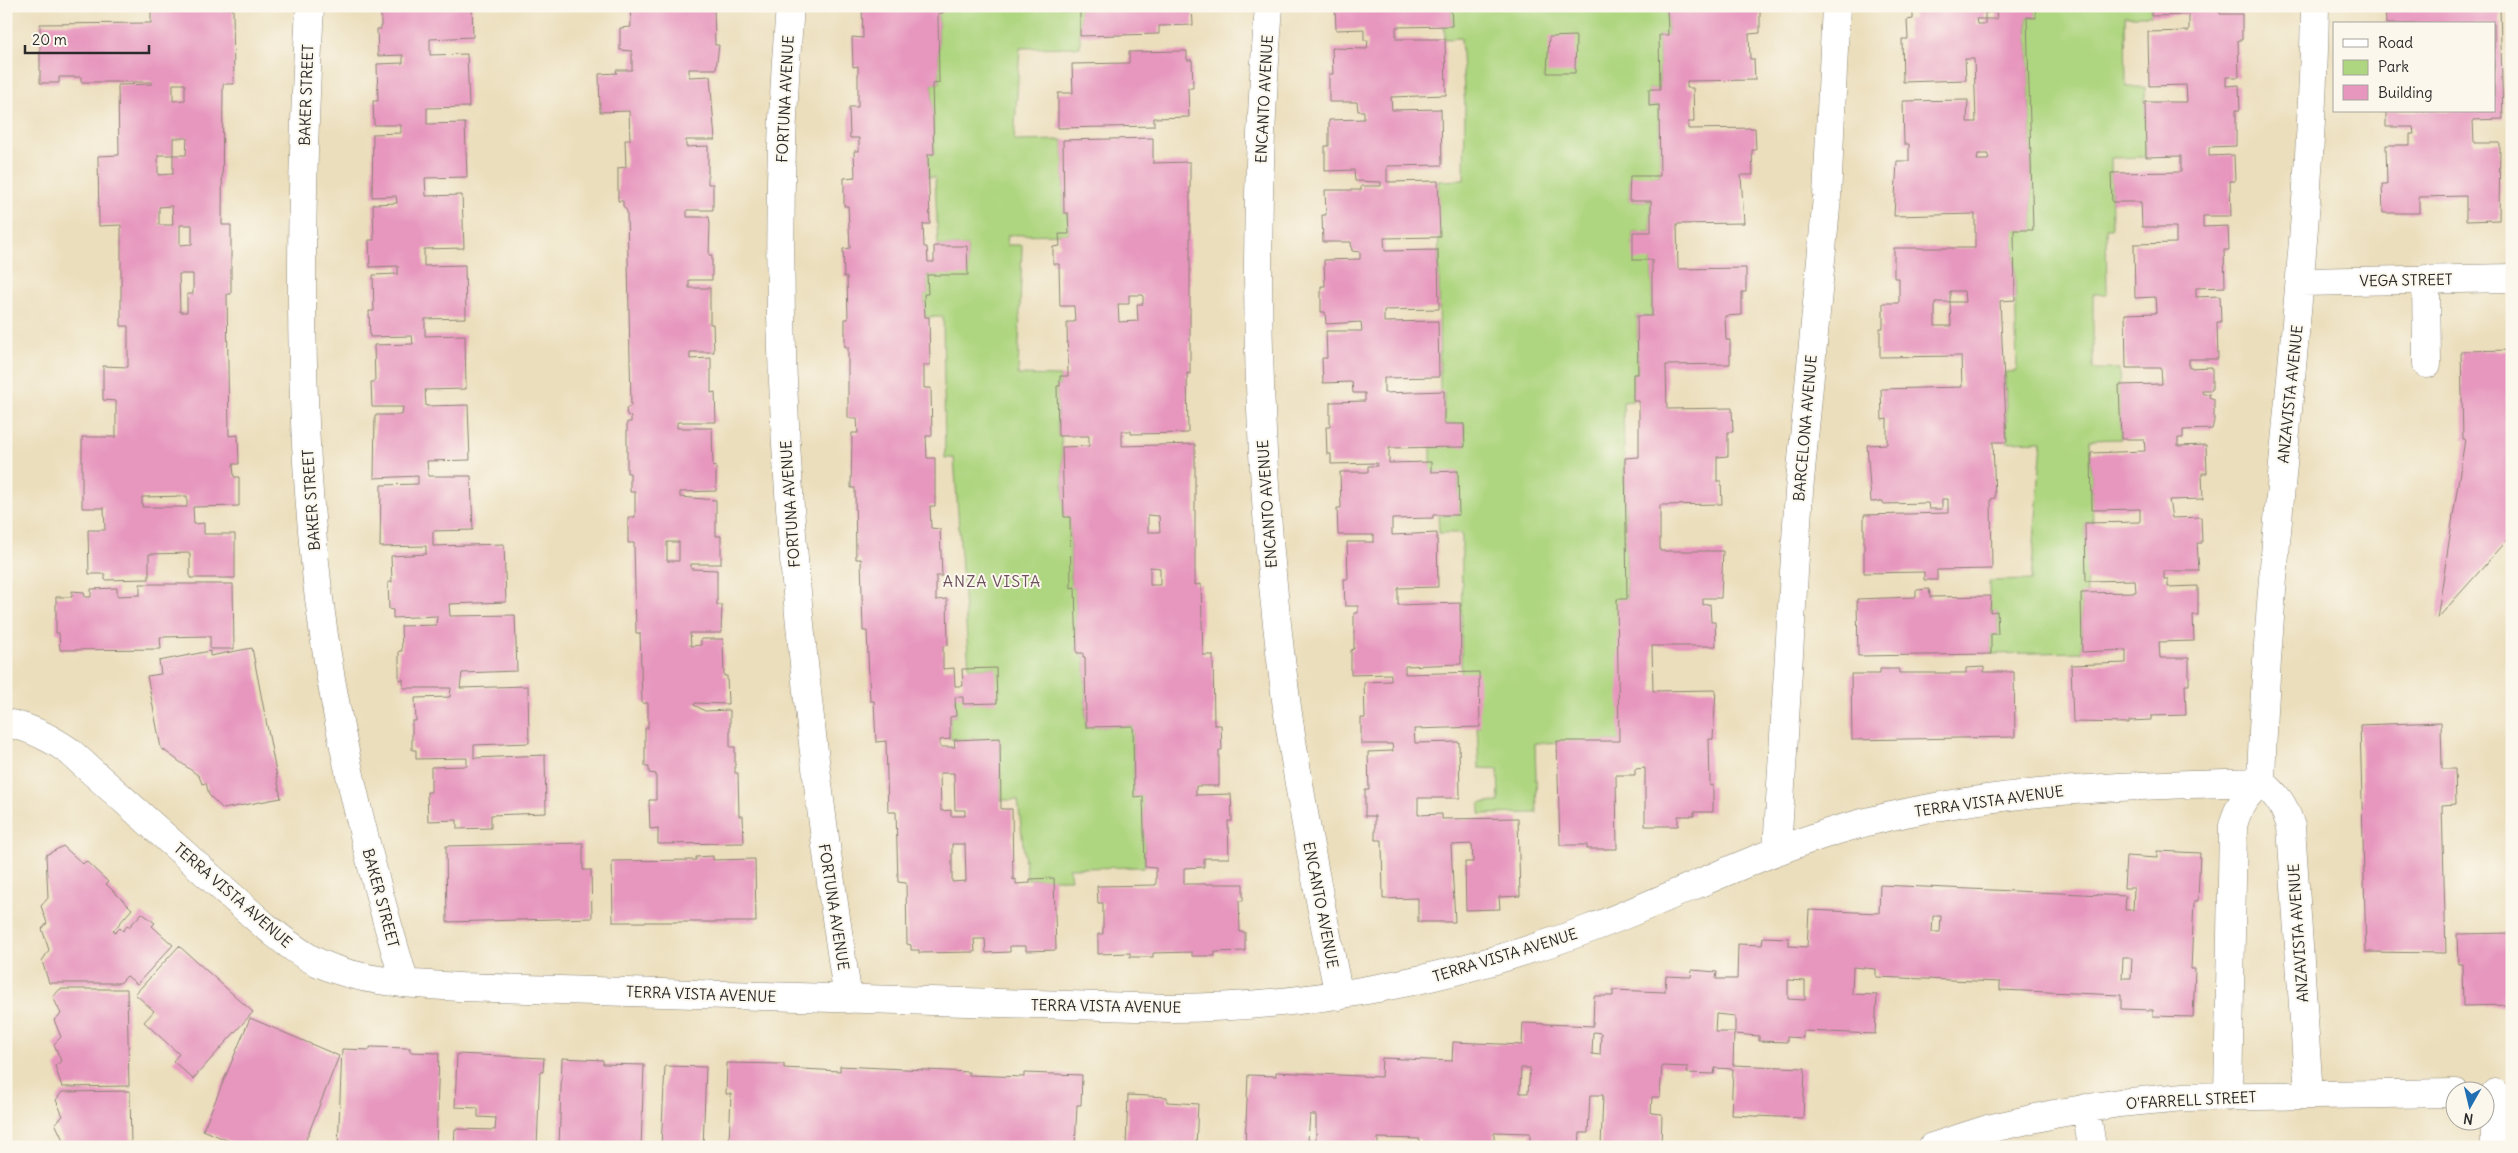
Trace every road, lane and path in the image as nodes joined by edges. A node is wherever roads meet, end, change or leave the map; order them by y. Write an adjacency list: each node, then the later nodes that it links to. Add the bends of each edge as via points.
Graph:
1 (310, 6): 13 (street, BAKER STREET, via 303,257 305,420 312,524 327,655 346,755 368,852)
2 (790, 6): 15 (street, FORTUNA AVENUE, via 783,121 781,255 792,540 814,770)
3 (1269, 6): 14 (street, ENCANTO AVENUE, via 1258,259 1260,408 1265,489 1292,740)
4 (1836, 6): 12 (street, BARCELONA AVENUE, via 1828,177 1798,500)
5 (2314, 6): 8 (street, ANZAVISTA AVENUE)
6 (2512, 278): 7 (street, VEGA STREET)
7 (2426, 279): 8 (street, VEGA STREET); 9 (street)
8 (2301, 282): 11 (street, ANZAVISTA AVENUE, via 2271,593)
9 (2427, 364)
10 (6, 723): 13 (street, TERRA VISTA AVENUE, via 45,735 69,750 292,947 344,973)
11 (2261, 782): 12 (street, TERRA VISTA AVENUE, via 2098,787 1970,800 1905,812); 18 (street, ANZAVISTA AVENUE, via 2275,792 2285,807 2291,827); 19 (street, via 2246,795 2233,826)
12 (1777, 850): 14 (street, TERRA VISTA AVENUE, via 1592,928 1535,948 1403,985)
13 (405, 983): 15 (street, TERRA VISTA AVENUE, via 471,988)
14 (1339, 996): 15 (street, TERRA VISTA AVENUE, via 1226,1008)
15 (848, 999)
16 (2446, 1093): 18 (street, O'FARRELL STREET)
17 (2497, 1093): 23 (street)
18 (2310, 1095): 19 (street, O'FARRELL STREET)
19 (2228, 1097): 20 (street, O'FARRELL STREET, via 2174,1098)
20 (2086, 1108): 21 (street, O'FARRELL STREET, via 1988,1129); 22 (street)
21 (1932, 1147)
22 (2092, 1147)
23 (2495, 1147)

